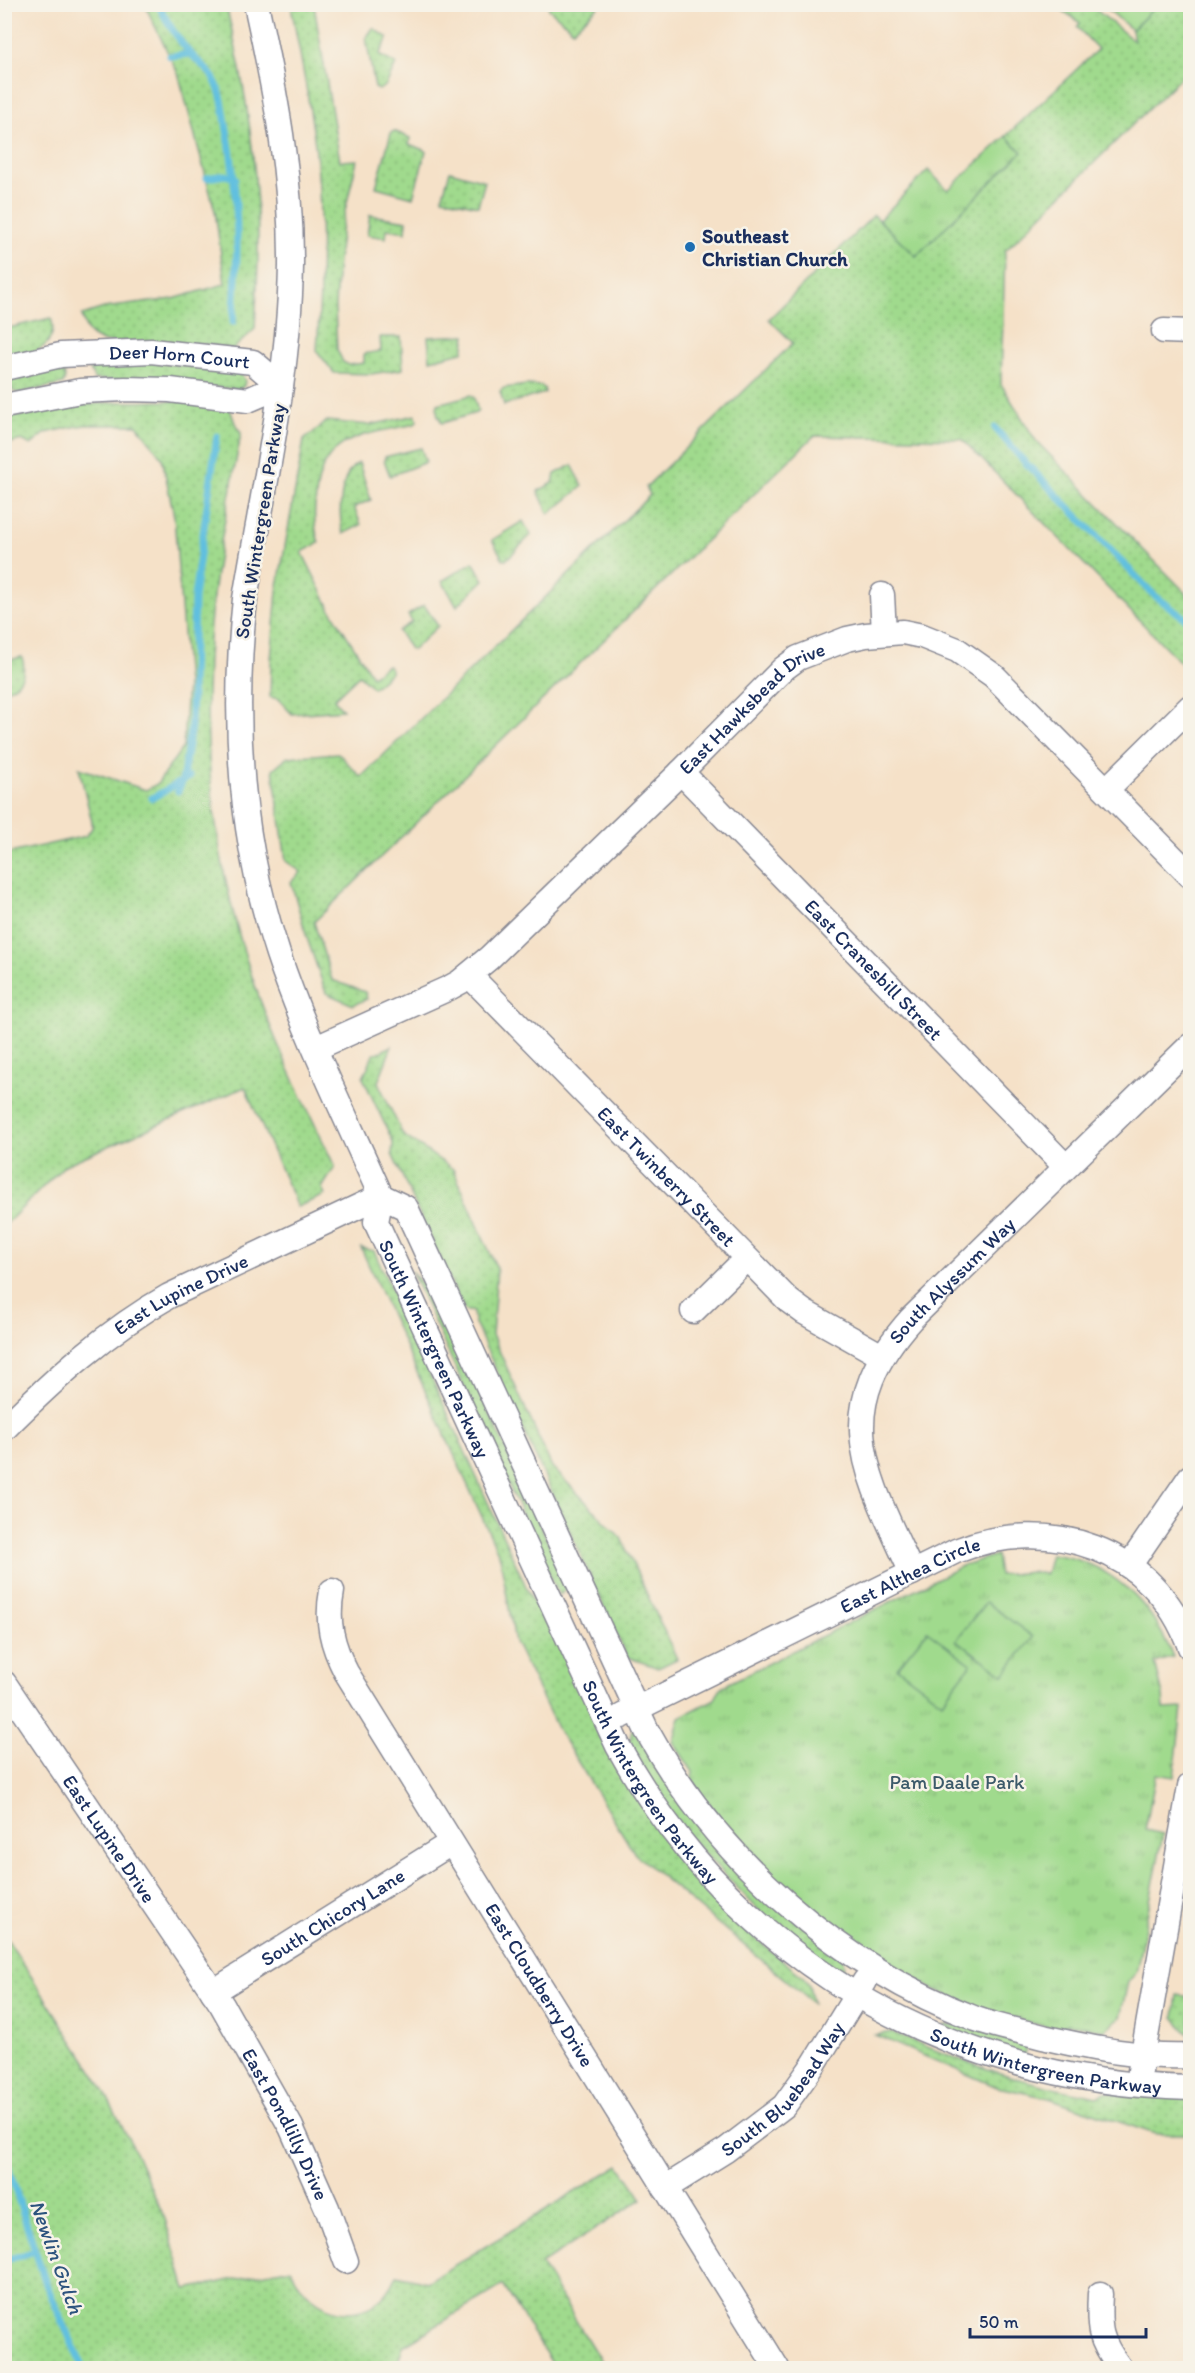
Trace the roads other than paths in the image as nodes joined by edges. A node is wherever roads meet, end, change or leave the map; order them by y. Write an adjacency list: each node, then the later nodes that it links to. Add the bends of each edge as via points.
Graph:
1 (256, 4): 5 (street, South Wintergreen Parkway, via 274,89 289,196 290,291)
2 (1164, 332): 3 (street)
3 (1191, 332)
4 (4, 368): 5 (street, Deer Horn Court, via 61,355 151,351 253,362)
5 (282, 386): 6 (street, Deer Horn Court, via 248,400 170,390 125,389 80,391); 15 (street, South Wintergreen Parkway, via 245,599 239,738 245,811 264,904 278,954)
6 (4, 406)
7 (882, 595): 8 (street)
8 (884, 633): 10 (street, East Hawksbead Drive, via 848,639 798,658); 11 (street, East Hawksbead Drive, via 922,636 957,650 994,676)
9 (1191, 707): 11 (street)
10 (681, 772): 13 (street, East Hawksbead Drive); 16 (street, East Cranesbill Street)
11 (1107, 789): 12 (street, East Hawksbead Drive)
12 (1191, 875)
13 (469, 975): 15 (street, East Hawksbead Drive, via 416,1004); 18 (street, East Twinberry Street)
14 (1191, 1046): 16 (street, South Alyssum Way)
15 (316, 1048): 17 (street, South Wintergreen Parkway)
16 (1065, 1166): 20 (street, South Alyssum Way, via 911,1319)
17 (381, 1196): 21 (street, East Lupine Drive, via 147,1308 68,1369); 28 (street, South Wintergreen Parkway, via 406,1208); 29 (street, South Wintergreen Parkway, via 376,1222)
18 (746, 1259): 19 (street); 20 (street, East Twinberry Street, via 804,1312)
19 (693, 1311)
20 (882, 1356): 24 (street, South Alyssum Way, via 865,1400 863,1448 873,1490)
21 (4, 1429)
22 (1191, 1477): 23 (street)
23 (1129, 1566): 24 (street, East Althea Circle, via 1080,1541 1020,1536 977,1543); 26 (street, East Althea Circle, via 1170,1607)
24 (912, 1573): 28 (street, East Althea Circle)
25 (332, 1591): 31 (street, East Cloudberry Drive, via 328,1609 336,1652)
26 (1191, 1647)
27 (4, 1683): 33 (street, East Lupine Drive)
28 (636, 1709): 29 (street, East Althea Circle); 32 (street, South Wintergreen Parkway, via 672,1774 736,1854 804,1917)
29 (607, 1724): 34 (street, South Wintergreen Parkway, via 650,1801 714,1880 776,1939)
30 (1191, 1786): 35 (street)
31 (451, 1843): 33 (street, South Chicory Lane); 39 (street, East Cloudberry Drive)
32 (873, 1966): 34 (street, South Bluebead Way); 35 (street, South Wintergreen Parkway, via 978,2020 1089,2048)
33 (213, 1992): 40 (street, East Pondlilly Drive, via 291,2127)
34 (857, 1995): 37 (street, South Wintergreen Parkway, via 920,2028 991,2056 1097,2082); 39 (street, South Bluebead Way, via 784,2106 726,2150)
35 (1142, 2056): 36 (street, South Wintergreen Parkway); 37 (street)
36 (1191, 2056)
37 (1138, 2086): 38 (street, South Wintergreen Parkway)
38 (1191, 2088)
39 (665, 2188): 42 (street, East Cloudberry Drive)
40 (346, 2261)
41 (1100, 2294): 43 (street, via 1098,2326 1108,2352)
42 (777, 2368)
43 (1120, 2368)

